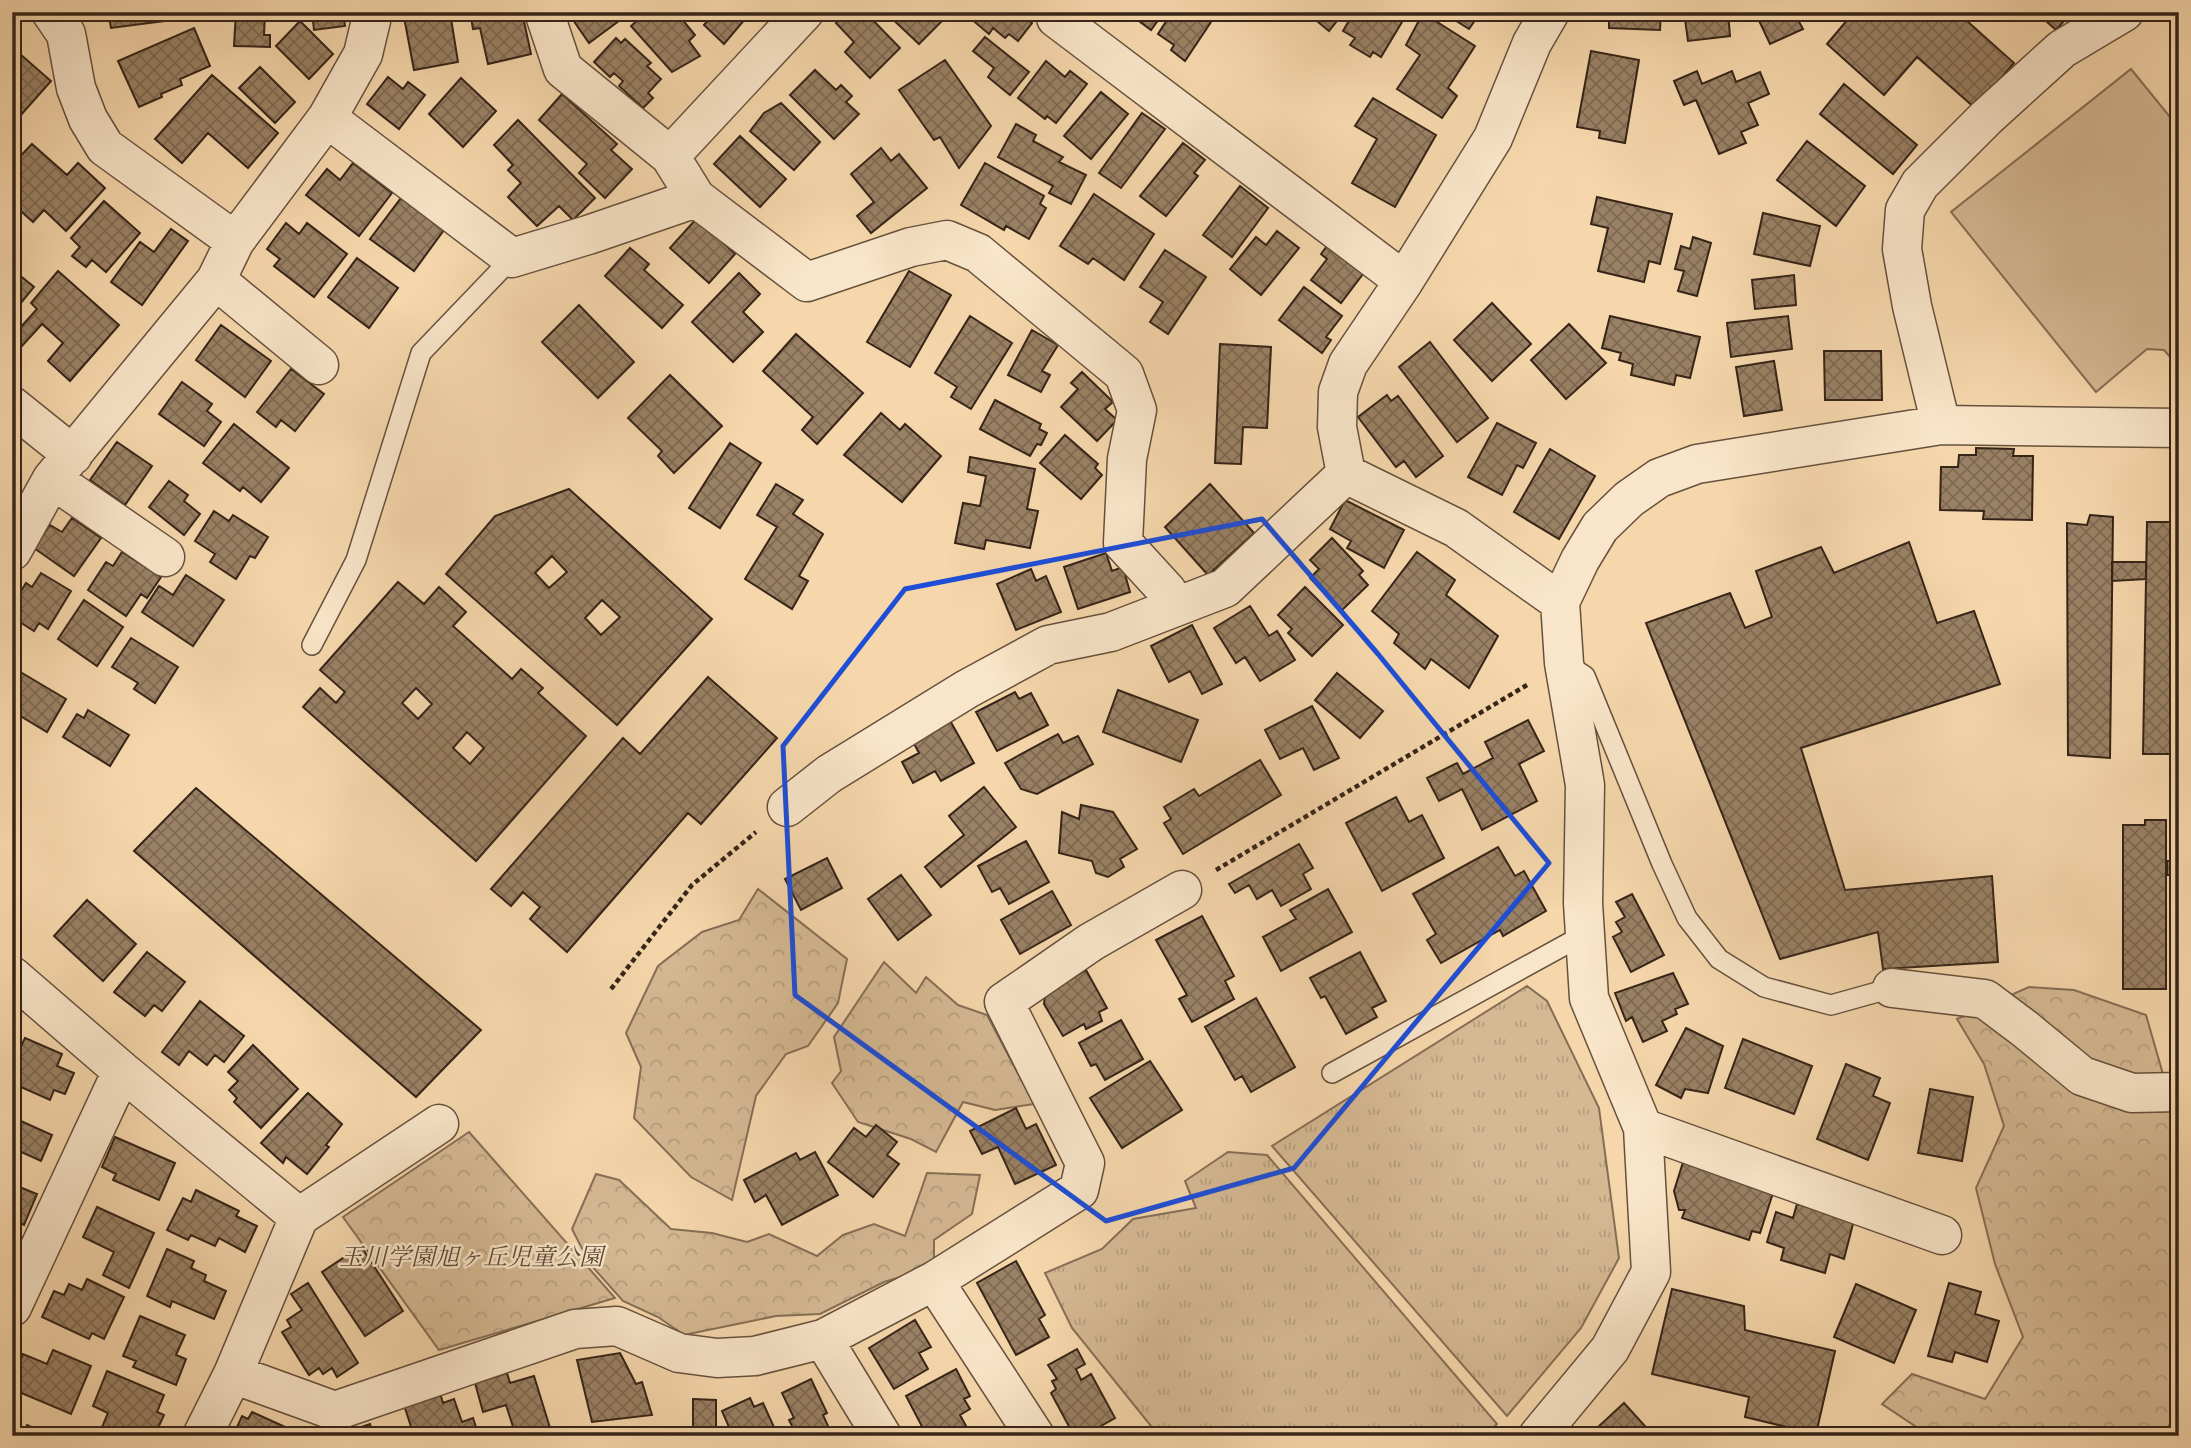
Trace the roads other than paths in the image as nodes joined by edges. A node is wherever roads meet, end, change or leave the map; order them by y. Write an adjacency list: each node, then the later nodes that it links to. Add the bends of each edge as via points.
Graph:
1 (51, 12): 11 (street, via 66,34 76,88 105,147)
2 (373, 12): 8 (street, via 363,54)
3 (544, 12): 9 (street, via 563,69)
4 (804, 12): 9 (street)
5 (1550, 12): 14 (street, via 1532,43 1493,138)
6 (2124, 12): 17 (street, via 2062,49 1920,184 1905,210 1902,250)
7 (1056, 18): 14 (street)
8 (327, 118): 11 (street); 12 (street)
9 (670, 156): 10 (street)
10 (696, 198): 12 (street); 24 (street, via 807,282 911,247 947,240 978,253 1124,374 1137,410 1127,458 1123,543 1167,591)
11 (235, 241): 13 (street)
12 (512, 258): 25 (lane, via 421,353 356,560)
13 (216, 280): 15 (street); 19 (street)
14 (1404, 281): 20 (street, via 1348,364 1338,391 1337,427)
15 (319, 365)
16 (12, 406): 19 (street)
17 (1941, 425): 18 (street); 23 (street, via 1697,464 1659,478 1600,527)
18 (2179, 428)
19 (62, 467): 21 (street); 22 (street)
20 (1346, 474): 23 (street, via 1456,528); 24 (street, via 1225,588)
21 (12, 551)
22 (164, 557)
23 (1560, 602): 26 (street)
24 (1173, 608): 27 (street, via 1111,632 1048,645 829,774)
25 (312, 645)
26 (1564, 663): 29 (street, via 1585,785); 31 (lane, via 1585,676 1687,918 1719,960 1763,986 1831,1005)
27 (787, 807)
28 (1182, 890): 39 (street, via 1091,943 1004,1002 1085,1163 1079,1191)
29 (1585, 934): 33 (lane); 36 (street, via 1589,998)
30 (12, 976): 32 (street)
31 (1892, 988): 34 (street, via 1985,999 2082,1076 2132,1093)
32 (122, 1071): 37 (street); 40 (street)
33 (1332, 1073)
34 (2179, 1092)
35 (439, 1124): 37 (street)
36 (1643, 1128): 38 (street); 46 (street, via 1651,1272 1610,1349)
37 (299, 1217): 42 (street)
38 (1942, 1235)
39 (934, 1281): 41 (street); 45 (street)
40 (12, 1307)
41 (823, 1339): 42 (street, via 755,1356 717,1358 679,1353 617,1326 575,1329 335,1411); 44 (street)
42 (233, 1374): 43 (street)
43 (202, 1436)
44 (882, 1436)
45 (1035, 1436)
46 (1538, 1436)

